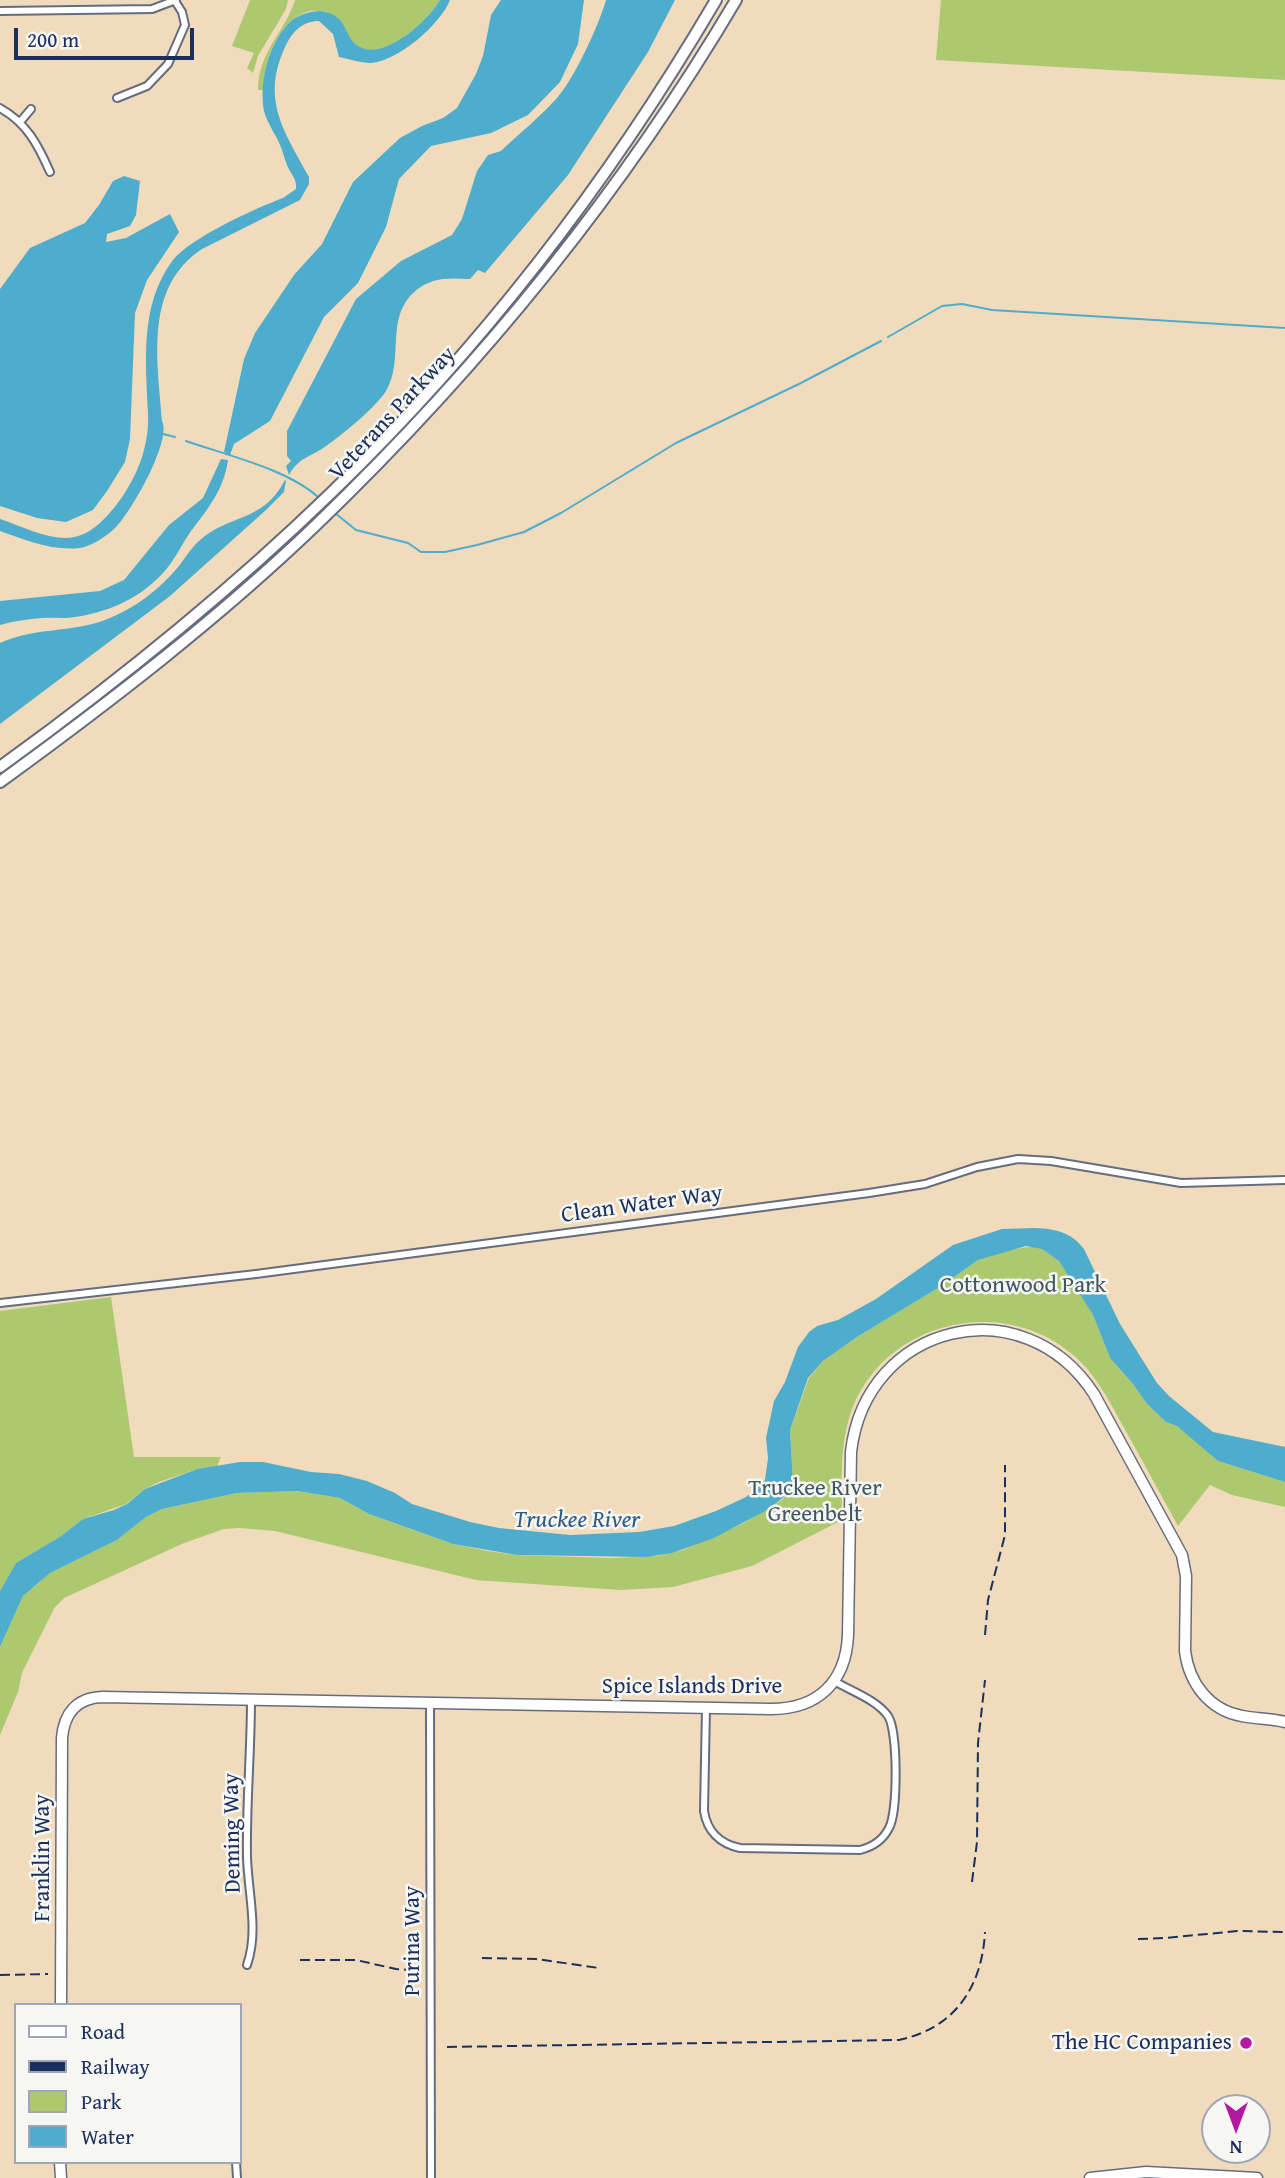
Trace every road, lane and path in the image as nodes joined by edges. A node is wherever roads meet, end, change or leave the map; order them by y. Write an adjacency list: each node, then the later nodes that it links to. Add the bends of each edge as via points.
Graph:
1 (175, 0): 4 (street, via 152,9); 5 (street, via 185,25 168,64 147,86)
2 (716, 0): 10 (main road, Veterans Parkway, via 571,219)
3 (736, 0): 10 (main road, Veterans Parkway, via 648,138 518,307 447,389)
4 (0, 11)
5 (117, 98)
6 (0, 108): 8 (street)
7 (31, 109): 8 (street)
8 (20, 122): 9 (street)
9 (50, 172)
10 (338, 495): 11 (main road, Veterans Parkway, via 306,516 101,693); 12 (main road, Veterans Parkway, via 315,526 167,655)
11 (0, 767)
12 (0, 782)
13 (1285, 1180): 14 (street, Clean Water Way, via 1190,1184 1018,1159 925,1184 869,1193)
14 (0, 1303)
15 (834, 1681): 18 (street, Spice Islands Drive, via 812,1701 792,1708); 18 (street, via 882,1709 895,1733 893,1818 882,1838 860,1850 742,1848 715,1836 704,1811); 20 (street, Spice Islands Drive, via 848,1647 851,1452 866,1401 891,1367 926,1342 967,1331 999,1331 1049,1348 1074,1368 1094,1394 1182,1555 1187,1662 1200,1692 1227,1712)
16 (251, 1700): 17 (street, Spice Islands Drive); 19 (street, Spice Islands Drive, via 94,1697); 21 (street, Deming Way, via 247,1860 252,1934)
17 (430, 1703): 18 (street, Spice Islands Drive); 23 (street, Purina Way)
18 (706, 1708)
19 (69, 1713): 22 (street, Franklin Way, via 62,1738)
20 (1285, 1722)
21 (247, 1965)
22 (61, 2003)
23 (431, 2178)
24 (1090, 2178): 25 (street, via 1146,2172)
25 (1257, 2178)

